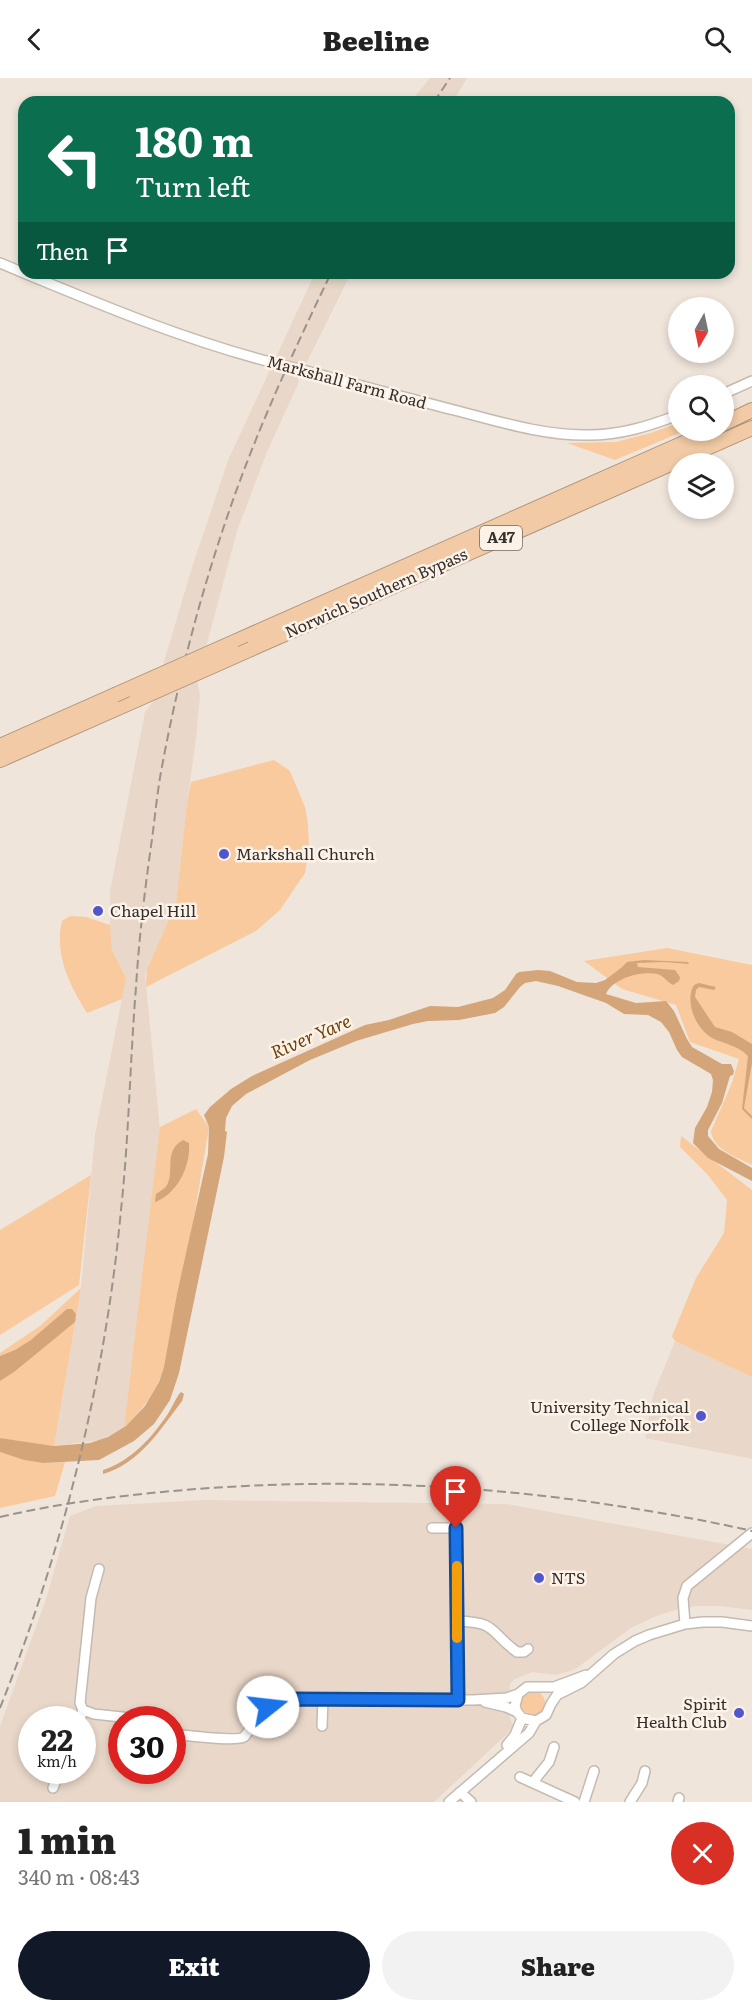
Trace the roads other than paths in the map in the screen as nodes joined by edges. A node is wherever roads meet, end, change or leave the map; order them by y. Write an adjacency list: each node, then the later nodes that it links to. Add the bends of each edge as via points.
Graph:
1 (0, 262): 2 (street, Markshall Farm Road)
2 (18, 270)
3 (39, 279): 7 (street, Markshall Farm Road, bridge, via 238,354 528,427 587,435 618,433)
4 (752, 381): 5 (street)
5 (734, 389)
6 (752, 412): 8 (highway)
7 (668, 419)
8 (734, 420)
9 (752, 428): 12 (highway, Norwich Southern Bypass / A47)
10 (752, 434): 12 (highway, A47)
11 (686, 441): 13 (highway, Norwich Southern Bypass / A47, bridge)
12 (627, 482): 14 (highway, Norwich Southern Bypass / A47, bridge)
13 (0, 746)
14 (0, 760)
15 (456, 1511): 17 (street)
16 (432, 1528): 17 (street)
17 (456, 1528): 20 (street)
18 (749, 1535): 21 (street, via 687,1586 683,1598)
19 (99, 1569): 31 (street, via 88,1620)
20 (457, 1621): 23 (street, via 485,1624 517,1652); 28 (street)
21 (685, 1624): 22 (street, via 735,1623); 24 (street, via 635,1641)
22 (752, 1627)
23 (528, 1649)
24 (589, 1674): 25 (street, via 554,1687); 30 (street)
25 (540, 1686): 26 (street, via 527,1687); 30 (street)
26 (518, 1694): 29 (street); 32 (street, via 515,1706)
27 (323, 1699): 28 (street); 34 (street); 35 (street, via 276,1702 260,1713 244,1737 237,1739)
28 (458, 1700): 29 (street)
29 (473, 1700): 32 (street)
30 (550, 1704): 33 (street, via 543,1719)
31 (81, 1706)
32 (520, 1715): 33 (street); 37 (street, via 516,1735)
33 (536, 1721): 37 (street, via 529,1733)
34 (322, 1726)
35 (186, 1735)
36 (554, 1748): 41 (street, via 549,1762)
37 (494, 1761): 44 (street)
38 (594, 1771): 48 (street)
39 (645, 1771): 49 (street)
40 (520, 1777): 41 (street)
41 (533, 1782): 47 (street)
42 (55, 1784): 43 (street)
43 (54, 1788)
44 (460, 1792): 45 (street); 46 (street)
45 (449, 1802)
46 (471, 1802)
47 (574, 1802)
48 (584, 1802)
49 (630, 1802)

